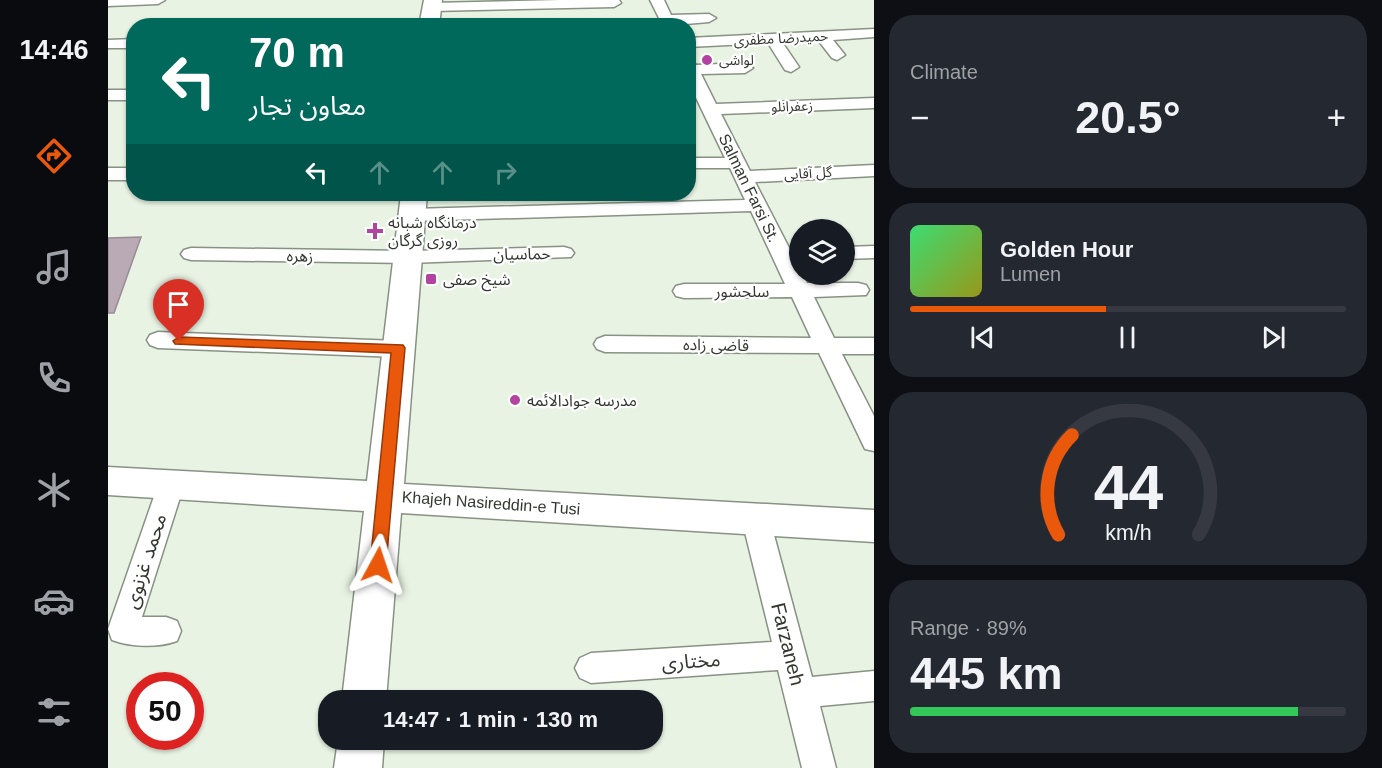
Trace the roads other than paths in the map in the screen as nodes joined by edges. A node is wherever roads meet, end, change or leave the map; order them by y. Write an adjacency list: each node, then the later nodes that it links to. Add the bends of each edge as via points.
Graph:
1 (158, 0): 3 (street)
2 (657, 0): 7 (street)
3 (108, 2)
4 (544, 2): 5 (street); 6 (street)
5 (614, 3)
6 (431, 11)
7 (666, 18)
8 (709, 18): 9 (street)
9 (696, 19)
10 (872, 28): 11 (street, حمیدرضا مظفری)
11 (822, 36): 12 (street, حمیدرضا مظفری); 16 (street)
12 (772, 38): 14 (street, حمیدرضا مظفری); 18 (street)
13 (126, 43): 15 (street)
14 (696, 43)
15 (108, 44)
16 (837, 55)
17 (696, 67): 19 (street)
18 (791, 67)
19 (745, 68)
20 (696, 80): 24 (street, Salman Farsi St.)
21 (108, 95): 22 (street)
22 (126, 95)
23 (873, 103): 24 (street, زعفرانلو)
24 (710, 109): 26 (street, Salman Farsi St.)
25 (696, 164): 26 (street, گل آقایی)
26 (740, 170): 27 (street, گل آقایی); 29 (street, Salman Farsi St.)
27 (873, 170)
28 (413, 204): 29 (street); 35 (main road)
29 (758, 205): 30 (street, Salman Farsi St.)
30 (789, 252)
31 (873, 252): 33 (street)
32 (564, 253): 35 (street, حماسیان)
33 (855, 253)
34 (192, 255): 35 (street, زهره)
35 (409, 257): 44 (main road)
36 (798, 285): 39 (street, Salman Farsi St.)
37 (858, 290): 39 (street, سلحشور)
38 (684, 291): 39 (street, سلحشور)
39 (799, 291): 43 (street, Salman Farsi St.)
40 (158, 340): 44 (street)
41 (605, 344): 43 (street, قاضی زاده)
42 (873, 346): 43 (street, قاضی زاده)
43 (827, 347): 45 (street, Salman Farsi St.)
44 (398, 348): 48 (main road)
45 (873, 442)
46 (108, 481): 47 (main road, Khajeh Nasireddin-e Tusi)
47 (171, 485): 48 (main road, Khajeh Nasireddin-e Tusi); 51 (street, محمد غزنوی)
48 (384, 497): 49 (main road, Khajeh Nasireddin-e Tusi); 56 (main road)
49 (756, 520): 50 (main road, Khajeh Nasireddin-e Tusi); 53 (street, Farzaneh)
50 (873, 526)
51 (115, 630): 52 (street, محمد غزنوی)
52 (166, 631)
53 (791, 655): 54 (street, مختاری); 57 (street, Farzaneh)
54 (591, 668)
55 (873, 686): 57 (street)
56 (365, 690)
57 (800, 693): 60 (street, Farzaneh)
58 (360, 750): 59 (main road)
59 (358, 768)
60 (819, 768)

